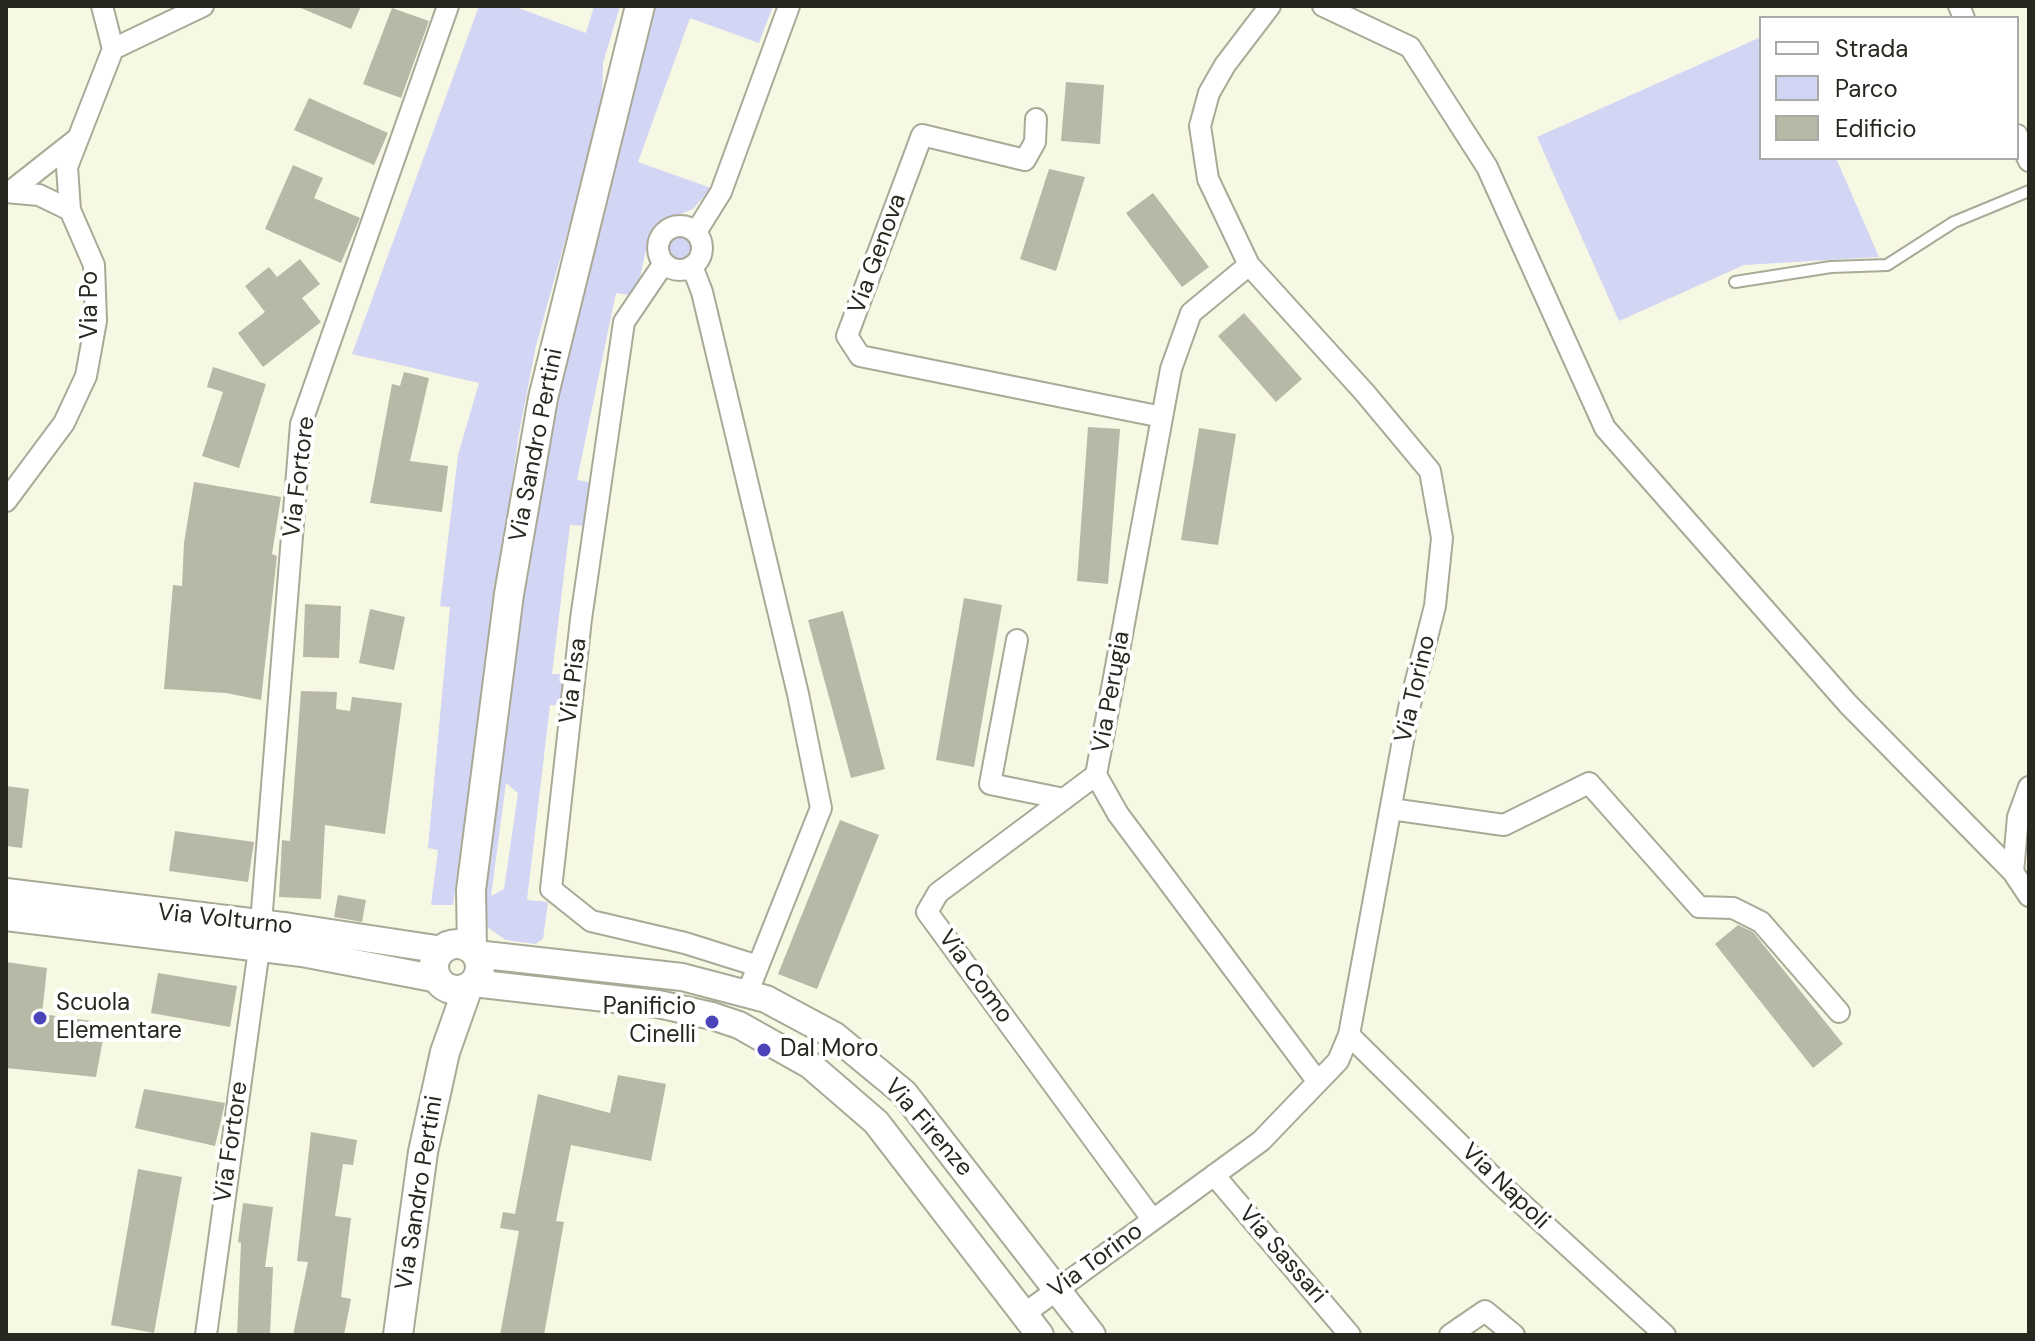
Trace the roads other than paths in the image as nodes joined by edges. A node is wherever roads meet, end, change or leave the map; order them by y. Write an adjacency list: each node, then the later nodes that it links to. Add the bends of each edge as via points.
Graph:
1 (102, 6): 8 (street)
2 (203, 6): 8 (street)
3 (448, 6): 32 (street, Via Fortore, via 301,424)
4 (640, 6): 33 (main road, Via Sandro Pertini, via 543,398 509,594)
5 (789, 6): 16 (street, via 721,192)
6 (1270, 6): 18 (street, Via Torino, via 1225,65 1209,93 1200,126 1208,179)
7 (1323, 6): 28 (street, via 1410,47 1487,167 1605,428 1848,704)
8 (113, 49): 10 (street, Via Po)
9 (1036, 119): 21 (street, Via Genova, via 1035,142 1025,160 922,135 847,336 860,356)
10 (78, 138): 14 (street); 15 (street, Via Po, via 67,167)
11 (2019, 139): 12 (street)
12 (2029, 161)
13 (2029, 191): 20 (lane, via 1954,222 1887,265 1831,267)
14 (8, 192): 15 (street, via 39,195)
15 (70, 210): 22 (street, Via Po, via 94,265 96,321 86,376 64,423)
16 (696, 232): 17 (street, via 682,226 662,235 658,249); 19 (street, via 701,254)
17 (664, 263): 19 (street, via 678,270); 34 (street, Via Pisa, via 624,322 581,619 551,889 591,921)
18 (1249, 265): 21 (street, Via Perugia, via 1191,313 1171,369); 27 (street, Via Torino, via 1430,471 1442,538 1435,606)
19 (692, 266): 34 (street, via 798,694 821,808)
20 (1735, 282)
21 (1162, 417): 24 (street, Via Perugia)
22 (6, 501)
23 (1017, 640): 26 (street, via 990,784)
24 (1096, 775): 26 (street, Via Como); 39 (street, Via Perugia, via 1118,814)
25 (2029, 787): 28 (street, via 2018,817)
26 (1064, 799): 41 (street, Via Como, via 938,893 927,912)
27 (1391, 809): 37 (street, via 1504,825 1589,783 1699,907 1733,908 1761,922); 38 (street, Via Torino)
28 (2013, 872): 30 (street)
29 (6, 892): 32 (street, Via Volturno)
30 (2029, 896)
31 (6, 917): 32 (street, Via Volturno)
32 (260, 936): 33 (street, Via Volturno); 35 (street, Via Volturno); 44 (street, Via Fortore)
33 (460, 950): 35 (main road, Via Sandro Pertini, via 435,964); 35 (main road, Via Sandro Pertini, via 480,969); 36 (street, Via Firenze, via 682,977)
34 (758, 966): 36 (street)
35 (455, 983): 43 (street, Via Firenze, via 658,1004 712,1016 739,1025 810,1065 876,1122); 45 (main road, Via Sandro Pertini, via 423,1152)
36 (747, 994): 42 (street, Via Firenze, via 835,1036 904,1093)
37 (1839, 1012)
38 (1349, 1035): 39 (street, Via Torino, via 1338,1061); 50 (street, Via Napoli)
39 (1318, 1082): 40 (street, Via Torino, via 1261,1141)
40 (1214, 1175): 41 (street, Via Torino); 47 (street, Via Sassari)
41 (1152, 1219): 42 (street, Via Torino)
42 (1056, 1288): 43 (street, Via Torino); 46 (street, Via Firenze)
43 (1032, 1325)
44 (206, 1335)
45 (398, 1335)
46 (1092, 1335)
47 (1350, 1335)
48 (1450, 1335): 49 (street, via 1485,1311)
49 (1514, 1335)
50 (1665, 1335)

